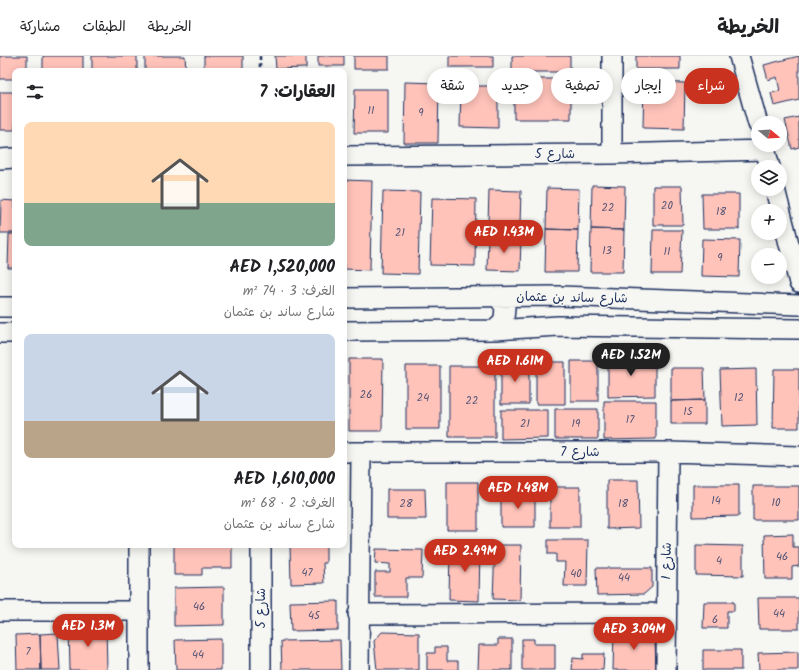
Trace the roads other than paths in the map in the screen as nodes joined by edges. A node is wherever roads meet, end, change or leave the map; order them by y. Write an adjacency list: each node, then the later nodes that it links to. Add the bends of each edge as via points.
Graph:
1 (612, 56): 4 (street)
2 (739, 56): 3 (street)
3 (756, 116)
4 (612, 154): 5 (street, شارع 5); 6 (street, شارع 5)
5 (766, 154)
6 (347, 156)
7 (0, 158): 8 (street)
8 (12, 158)
9 (777, 196): 10 (street)
10 (799, 283)
11 (560, 296): 12 (street, شارع ساند بن عثمان); 14 (street, شارع ساند بن عثمان); 17 (street, via 553,306 553,317)
12 (498, 297): 13 (street, شارع ساند بن عثمان); 20 (street, via 505,307 504,319)
13 (347, 298)
14 (799, 305)
15 (0, 307): 16 (street)
16 (12, 307)
17 (558, 326): 18 (street); 20 (street)
18 (799, 329)
19 (347, 330): 20 (street)
20 (496, 330)
21 (0, 333): 22 (street)
22 (12, 333)
23 (352, 452): 24 (street, شارع 7); 31 (street, شارع 7)
24 (668, 452): 25 (street, شارع 7); 30 (street, شارع 1)
25 (799, 456)
26 (139, 548): 28 (street)
27 (261, 548): 33 (street, شارع 5)
28 (139, 611): 29 (street); 32 (street)
29 (0, 612)
30 (666, 613): 31 (street); 35 (street, شارع 1)
31 (358, 614): 34 (street, شارع 7)
32 (139, 670)
33 (261, 670)
34 (359, 670)
35 (666, 670)

